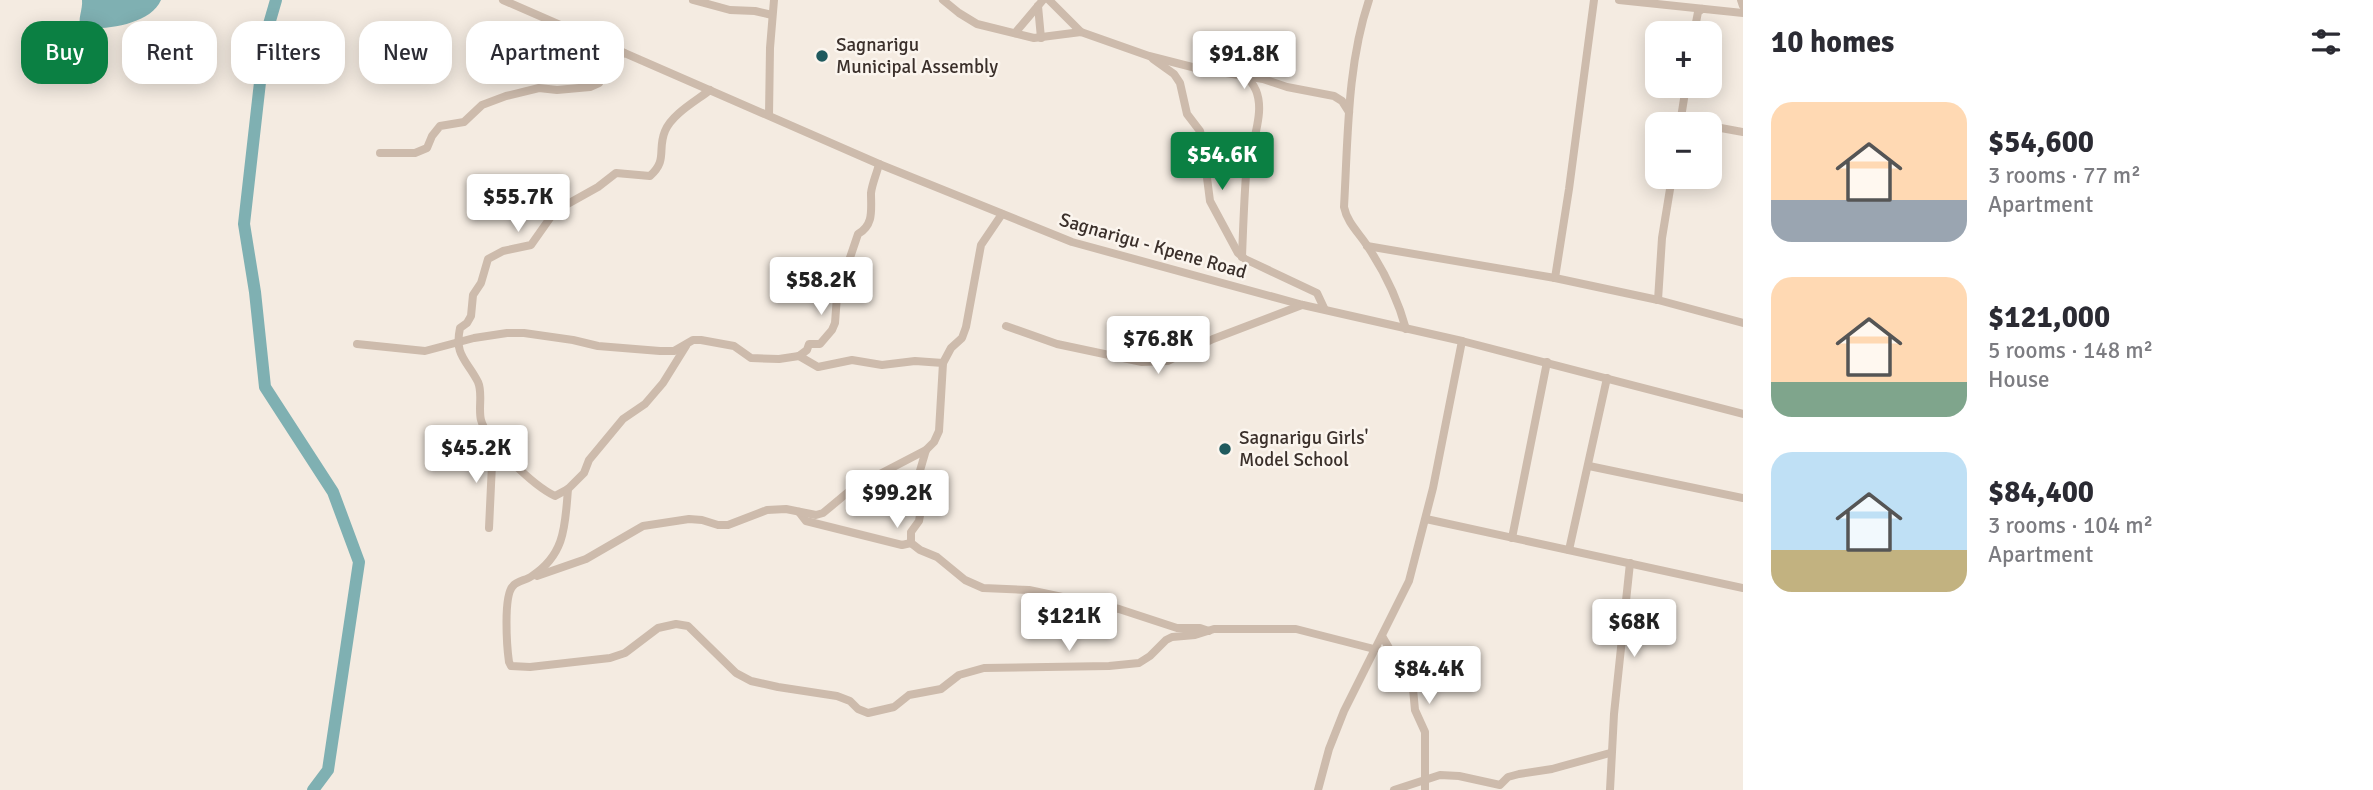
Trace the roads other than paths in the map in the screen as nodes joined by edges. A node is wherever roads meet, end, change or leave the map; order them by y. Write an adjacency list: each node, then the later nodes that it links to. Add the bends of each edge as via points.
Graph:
1 (503, 0): 15 (street, Sagnarigu - Kpene Road)
2 (693, 0): 14 (street)
3 (774, 0): 14 (street)
4 (943, 0): 18 (street, via 977,24)
5 (1049, 0): 17 (street)
6 (1369, 0): 25 (street)
7 (1594, 0): 35 (street)
8 (1619, 0): 12 (street)
9 (1741, 0): 11 (street)
10 (1040, 3): 18 (street); 19 (street)
11 (1743, 6)
12 (1702, 9): 13 (street); 16 (street)
13 (1743, 13)
14 (772, 15): 26 (street)
15 (551, 21)
16 (1696, 21)
17 (1081, 32): 19 (street); 21 (street)
18 (1015, 33): 19 (street)
19 (1041, 38)
20 (624, 53): 24 (street, Sagnarigu - Kpene Road)
21 (1149, 56): 22 (street); 34 (street, via 1180,83 1186,114 1200,131 1210,201)
22 (1246, 76): 25 (street, via 1334,96); 34 (street, via 1257,91 1259,118 1247,166)
23 (597, 84): 29 (street, via 539,88 499,98 481,105 464,121 440,126 427,148 415,153)
24 (710, 90): 26 (street, Sagnarigu - Kpene Road); 43 (street, via 666,127 662,162 650,176 616,173 555,211 531,245 488,259)
25 (1349, 112): 33 (street, via 1344,207)
26 (769, 115): 30 (street, Sagnarigu - Kpene Road)
27 (1722, 128): 28 (street)
28 (1743, 132)
29 (380, 153)
30 (879, 164): 32 (street, Sagnarigu - Kpene Road); 46 (street, via 871,192 872,214 866,229 858,234 837,296 835,323 828,338 809,344)
31 (1670, 189): 36 (street)
32 (1002, 214): 37 (street, Sagnarigu - Kpene Road, via 1072,242); 48 (street, via 981,245 962,338)
33 (1367, 246): 35 (street); 41 (street)
34 (1242, 257): 38 (street, via 1317,293)
35 (1555, 278): 36 (street)
36 (1658, 300): 39 (street)
37 (1303, 305): 38 (street, Sagnarigu - Kpene Road); 40 (street, via 1168,361 1142,362 1057,344)
38 (1324, 308): 41 (street, Sagnarigu - Kpene Road)
39 (1743, 323)
40 (1006, 326)
41 (1406, 329): 42 (street, Sagnarigu - Kpene Road)
42 (1462, 341): 47 (street, Sagnarigu - Kpene Road); 57 (street)
43 (458, 343): 44 (street, via 425,351); 45 (street, via 516,333 598,346 674,351); 51 (street, via 459,354 478,383 482,422)
44 (357, 344)
45 (686, 346): 46 (street, via 701,340 734,346 751,358); 54 (street, via 663,383 645,404 623,419)
46 (799, 356): 48 (street, via 818,367 852,360 882,365)
47 (1547, 362): 49 (street, Sagnarigu - Kpene Road); 59 (street)
48 (943, 363): 52 (street, via 939,431)
49 (1607, 378): 50 (street, Sagnarigu - Kpene Road); 53 (street)
50 (1743, 414)
51 (493, 443): 54 (street, via 549,493 555,496); 58 (street)
52 (926, 450): 56 (street, via 853,488 822,513); 60 (street, via 919,474 922,504)
53 (1589, 466): 55 (street); 61 (street)
54 (568, 489): 63 (street, via 560,546)
55 (1743, 498)
56 (799, 512): 60 (street, via 806,521 902,545); 63 (street, via 767,510 727,525 702,520 653,523 586,559)
57 (1426, 519): 59 (street); 66 (street, via 1409,581)
58 (489, 528)
59 (1512, 538): 61 (street)
60 (911, 543): 65 (street, via 983,588 1029,590 1119,609 1177,628)
61 (1569, 550): 62 (street)
62 (1630, 563): 64 (street); 68 (street)
63 (531, 577): 65 (street, via 513,585 509,592 507,650 511,666 610,658 625,653 658,628 676,624 688,626 736,673 751,681 837,696 868,713 894,707 909,695 941,688 960,675 985,668 1139,663 1172,637)
64 (1743, 588)
65 (1209, 631): 67 (street, via 1296,629)
66 (1381, 636): 67 (street); 69 (street, via 1413,689 1415,710 1425,732)
67 (1374, 649): 70 (street, via 1328,749)
68 (1610, 753): 69 (street, via 1519,774 1500,785 1446,775); 73 (street)
69 (1425, 780): 71 (street); 72 (street)
70 (1318, 790)
71 (1394, 790)
72 (1425, 790)
73 (1610, 790)

